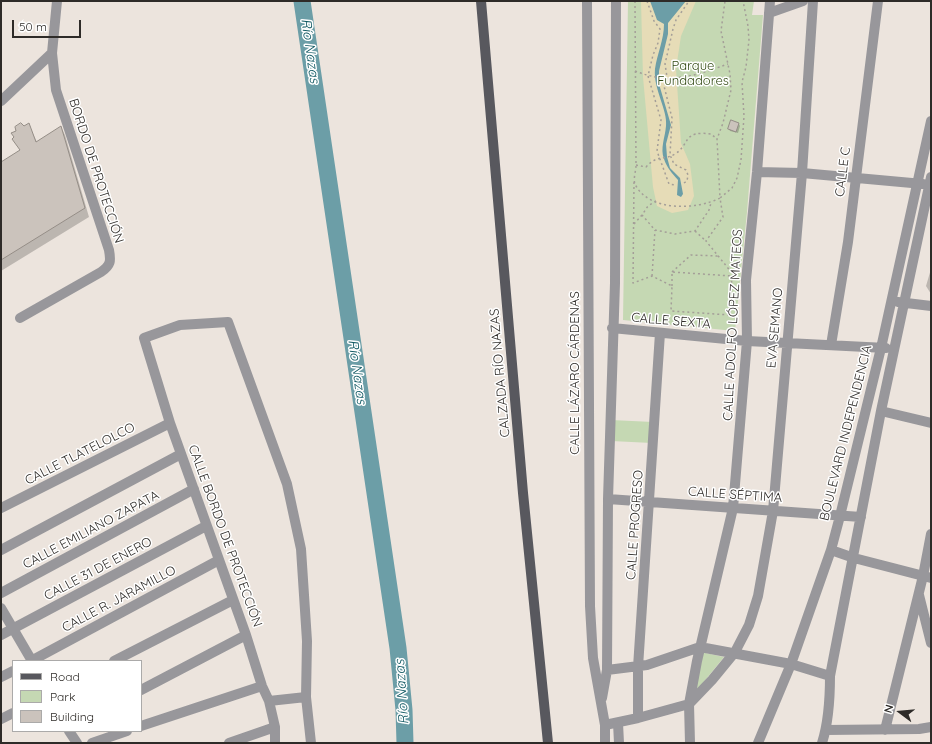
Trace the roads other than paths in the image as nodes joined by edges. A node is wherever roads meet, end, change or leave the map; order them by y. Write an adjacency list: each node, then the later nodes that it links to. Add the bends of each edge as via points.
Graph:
1 (57, 1): 10 (street)
2 (481, 1): 91 (main road, CALZADA RÍO NAZAS, via 523,493)
3 (587, 1): 72 (street, CALLE LÁZARO CÁRDENAS, via 590,606 593,658)
4 (616, 1): 23 (street, via 615,283)
5 (770, 1): 9 (street, CALLE ADOLFO LÓPEZ MATEOS)
6 (803, 1): 9 (street)
7 (813, 1): 15 (street, EVA SEMANO)
8 (878, 1): 16 (street, CALLE C)
9 (769, 13): 14 (street, CALLE ADOLFO LÓPEZ MATEOS)
10 (52, 53): 11 (street); 22 (street, BORDO DE PROTECCIÓN, via 56,90 109,250 110,262 101,272)
11 (1, 101)
12 (931, 121): 13 (street, BOULEVARD INDEPENDENCIA)
13 (926, 167): 18 (street, BOULEVARD INDEPENDENCIA)
14 (757, 172): 15 (street); 25 (street, CALLE ADOLFO LÓPEZ MATEOS, via 746,280)
15 (802, 173): 16 (street); 26 (street, EVA SEMANO)
16 (855, 179): 18 (street); 27 (street, CALLE C, via 848,242)
17 (930, 181): 18 (street); 20 (street, BOULEVARD INDEPENDENCIA)
18 (917, 183): 19 (street, BOULEVARD INDEPENDENCIA)
19 (890, 300): 20 (street); 28 (street, BOULEVARD INDEPENDENCIA)
20 (904, 302): 21 (street); 29 (street, BOULEVARD INDEPENDENCIA)
21 (931, 306)
22 (20, 318)
23 (612, 328): 24 (street, CALLE SEXTA); 35 (street)
24 (660, 333): 25 (street, CALLE SEXTA); 36 (street, CALLE PROGRESO)
25 (747, 341): 26 (street, CALLE SEXTA); 38 (street, CALLE ADOLFO LÓPEZ MATEOS)
26 (787, 343): 27 (street, CALLE SEXTA); 39 (street, EVA SEMANO)
27 (831, 345): 28 (street, CALLE SEXTA)
28 (881, 348): 29 (street, CALLE SEXTA); 40 (street, BOULEVARD INDEPENDENCIA)
29 (894, 348): 30 (street, BOULEVARD INDEPENDENCIA)
30 (881, 412): 32 (street); 41 (street, BOULEVARD INDEPENDENCIA)
31 (170, 423): 33 (street, CALLE BORDO DE PROTECCIÓN); 37 (street, CALLE TLATELOLCO); 70 (street, CALLE BORDO DE PROTECCIÓN, via 144,338 180,325 228,322 287,484 300,542 306,641)
32 (931, 423)
33 (181, 454): 34 (street, CALLE BORDO DE PROTECCIÓN); 44 (street)
34 (194, 489): 42 (street, CALLE BORDO DE PROTECCIÓN); 49 (street, CALLE EMILIANO ZAPATA)
35 (608, 499): 36 (street, CALLE SÉPTIMA); 64 (street)
36 (649, 502): 38 (street, CALLE SÉPTIMA); 63 (street, CALLE PROGRESO)
37 (1, 508)
38 (733, 508): 39 (street, CALLE SÉPTIMA); 57 (street, CALLE ADOLFO LÓPEZ MATEOS)
39 (773, 511): 40 (street, CALLE SÉPTIMA); 58 (street, EVA SEMANO, via 758,596 749,625)
40 (840, 516): 41 (street, CALLE SÉPTIMA); 45 (street, BOULEVARD INDEPENDENCIA)
41 (861, 517): 46 (street, BOULEVARD INDEPENDENCIA)
42 (206, 526): 47 (street, CALLE BORDO DE PROTECCIÓN); 53 (street, CALLE 31 DE ENERO)
43 (931, 534): 48 (street)
44 (1, 550)
45 (831, 550): 46 (street); 62 (street, BOULEVARD INDEPENDENCIA)
46 (854, 558): 48 (street); 66 (street, BOULEVARD INDEPENDENCIA)
47 (219, 560): 51 (street, CALLE BORDO DE PROTECCIÓN); 60 (street, CALLE R. JARAMILLO)
48 (927, 577): 50 (street)
49 (1, 593)
50 (919, 593): 56 (street); 83 (street)
51 (233, 600): 55 (street, CALLE BORDO DE PROTECCIÓN); 61 (street)
52 (1, 608): 53 (street)
53 (14, 629): 54 (street, CALLE 31 DE ENERO); 59 (street)
54 (1, 635)
55 (246, 635): 68 (street, CALLE BORDO DE PROTECCIÓN); 69 (street)
56 (931, 643)
57 (700, 647): 58 (street); 63 (street, via 660,662); 73 (street, CALLE ADOLFO LÓPEZ MATEOS)
58 (735, 652): 62 (street); 73 (street, EVA SEMANO)
59 (31, 660)
60 (34, 660)
61 (116, 660)
62 (791, 664): 66 (street); 95 (street, BOULEVARD INDEPENDENCIA)
63 (638, 666): 64 (street); 75 (street, CALLE PROGRESO)
64 (607, 670): 72 (street)
65 (12, 672): 67 (street)
66 (830, 676): 82 (street, BOULEVARD INDEPENDENCIA)
67 (1, 677)
68 (262, 686): 71 (street, CALLE BORDO DE PROTECCIÓN); 79 (street)
69 (142, 689)
70 (306, 697): 71 (street); 90 (street)
71 (269, 700): 81 (street, CALLE BORDO DE PROTECCIÓN)
72 (602, 700): 78 (street, CALLE LÁZARO CÁRDENAS)
73 (689, 704): 75 (street); 94 (street, CALLE ADOLFO LÓPEZ MATEOS)
74 (12, 714): 76 (street)
75 (638, 718): 77 (street)
76 (1, 719)
77 (618, 723): 78 (street); 93 (street)
78 (605, 725): 92 (street, CALLE LÁZARO CÁRDENAS)
79 (142, 726)
80 (931, 726): 83 (street)
81 (275, 728): 88 (street); 89 (street, CALLE BORDO DE PROTECCIÓN)
82 (826, 730): 83 (street); 96 (street, BOULEVARD INDEPENDENCIA)
83 (885, 730)
84 (70, 732): 86 (street)
85 (124, 732): 87 (street)
86 (77, 743)
87 (92, 743)
88 (229, 743)
89 (275, 743)
90 (312, 743)
91 (548, 743)
92 (605, 743)
93 (619, 743)
94 (690, 743)
95 (758, 743)
96 (822, 743)

